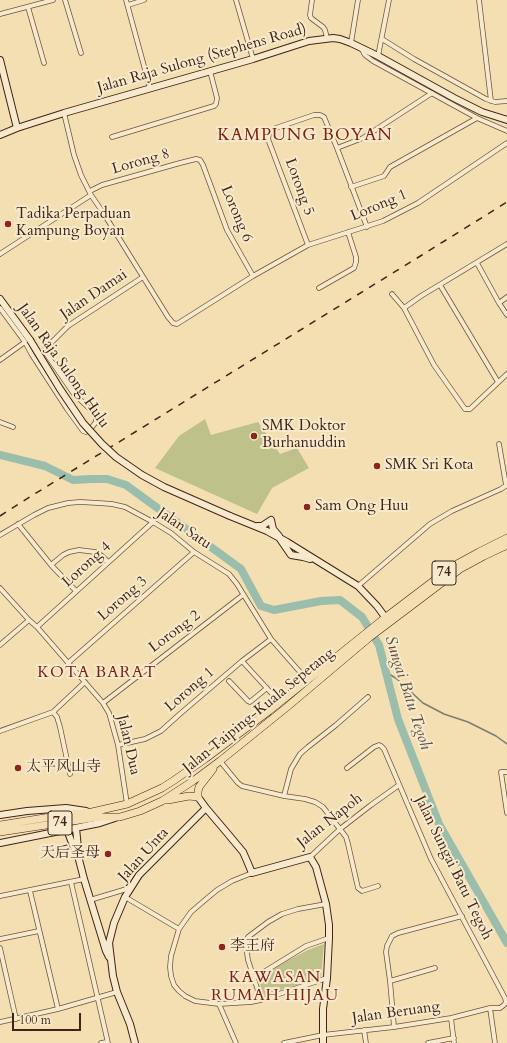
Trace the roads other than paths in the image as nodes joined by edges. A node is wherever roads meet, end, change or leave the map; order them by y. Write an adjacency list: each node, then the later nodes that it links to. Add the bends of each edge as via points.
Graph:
1 (54, 0): 10 (street)
2 (65, 0): 18 (street)
3 (126, 0): 11 (street)
4 (144, 0): 11 (street)
5 (236, 0): 20 (street)
6 (312, 0): 14 (street, via 311,18 323,27)
7 (358, 0): 16 (street)
8 (389, 0): 15 (street)
9 (479, 0): 27 (street)
10 (42, 2): 12 (street)
11 (128, 5): 25 (street)
12 (28, 7): 13 (street); 22 (street)
13 (0, 14)
14 (327, 38): 16 (street, Jalan Raja Sulong (Stephens Road)); 20 (street, Jalan Raja Sulong (Stephens Road))
15 (382, 39): 19 (street); 27 (street, via 464,88)
16 (351, 43): 17 (street, Jalan Raja Sulong (Stephens Road))
17 (361, 48): 19 (street, Jalan Raja Sulong (Stephens Road)); 26 (street, via 373,61)
18 (81, 53)
19 (378, 56): 31 (street, Jalan Raja Sulong (Stephens Road), via 482,112)
20 (253, 58): 24 (street, Jalan Raja Sulong (Stephens Road))
21 (0, 60): 23 (street)
22 (44, 63)
23 (1, 70): 32 (street)
24 (210, 71): 25 (street, Jalan Raja Sulong (Stephens Road)); 35 (street, via 217,98 214,106)
25 (150, 88): 29 (street, Jalan Raja Sulong (Stephens Road))
26 (432, 93): 30 (street); 37 (street, via 363,138)
27 (491, 101): 28 (street)
28 (507, 101)
29 (64, 113): 32 (street, Jalan Raja Sulong (Stephens Road)); 40 (street, via 74,155)
30 (477, 118): 33 (street); 39 (street, via 390,167 384,176)
31 (507, 120)
32 (17, 128): 34 (street, Jalan Raja Sulong (Stephens Road))
33 (507, 131)
34 (0, 135)
35 (112, 137)
36 (507, 143): 41 (street, Lorong 1, via 418,203)
37 (337, 148): 39 (street); 44 (street, Lorong 5, via 324,117 320,115 272,129 269,134 268,139)
38 (200, 160): 40 (street, Lorong 8, via 180,163 102,185); 47 (street, Lorong 6, via 227,230)
39 (351, 187): 41 (street)
40 (90, 193): 45 (street, Lorong 8); 48 (street)
41 (367, 227): 42 (street, Lorong 1)
42 (348, 232): 44 (street, Lorong 1); 50 (street, via 356,257 354,268)
43 (507, 244): 46 (street)
44 (308, 245): 47 (street, Lorong 1)
45 (0, 254)
46 (477, 263): 49 (street); 54 (street)
47 (253, 276): 48 (street, Lorong 1, via 177,324 168,317)
48 (143, 277): 58 (street, Jalan Damai, via 68,326 45,349 74,394 96,416 96,422 86,432 82,431 67,409 32,354)
49 (440, 285): 56 (street); 61 (street)
50 (319, 288)
51 (392, 294): 56 (street)
52 (507, 297): 54 (street)
53 (0, 299): 58 (street, Jalan Raja Sulong Hulu)
54 (499, 303): 57 (street)
55 (0, 308): 58 (street)
56 (404, 308): 61 (street, via 434,365 465,409 470,409)
57 (507, 315)
58 (27, 341): 59 (street); 68 (street, Jalan Raja Sulong Hulu, bridge, via 83,423 116,457 164,487)
59 (0, 360)
60 (507, 374): 61 (street)
61 (498, 382)
62 (0, 422): 63 (street)
63 (13, 427)
64 (498, 444): 65 (street)
65 (506, 485): 78 (street, via 430,524)
66 (153, 522): 67 (street, Jalan Satu, via 125,507 68,502 48,508); 74 (street, Jalan Satu); 75 (street, Lorong 4)
67 (18, 524): 69 (street, Jalan Satu); 77 (street)
68 (253, 525): 70 (street, Jalan Raja Sulong Hulu); 72 (street, via 262,526 271,520 273,529)
69 (0, 535)
70 (279, 538): 72 (street, Jalan Raja Sulong Hulu); 76 (street, via 291,555)
71 (507, 538): 83 (main road, Jalan Taiping-Kuala Sepetang / 74, via 457,564)
72 (287, 542): 76 (street)
73 (507, 545): 83 (main road, Jalan Taiping-Kuala Sepetang / 74, via 460,570)
74 (194, 552): 81 (street, Jalan Satu, via 229,574); 89 (street, Lorong 3)
75 (108, 562): 77 (street, via 95,552 79,550 63,555); 80 (street, Lorong 4)
76 (317, 562): 78 (street)
77 (51, 565): 80 (street)
78 (358, 586): 83 (street, via 377,606)
79 (0, 588): 82 (street, Jalan Dua)
80 (76, 591): 84 (street, Lorong 4)
81 (244, 595): 86 (street, Jalan Satu); 96 (street, Lorong 2)
82 (29, 620): 84 (street, Jalan Dua); 87 (street)
83 (384, 622): 85 (main road, Jalan Taiping-Kuala Sepetang / 74)
84 (37, 627): 89 (street, Jalan Dua)
85 (368, 635): 90 (main road, Jalan Taiping-Kuala Sepetang / 74); 100 (main road, Jalan Taiping-Kuala Sepetang / 74)
86 (271, 639): 88 (street, Lorong 1); 90 (street, Jalan Satu)
87 (0, 645)
88 (242, 661): 93 (street); 99 (street, Lorong 1, via 161,731 145,739)
89 (68, 663): 92 (street, Jalan Dua)
90 (307, 680): 105 (main road, Jalan Taiping-Kuala Sepetang / 74, via 269,712)
91 (230, 681): 93 (street, via 250,702)
92 (85, 682): 96 (street, Jalan Dua); 97 (street)
93 (267, 688): 94 (street)
94 (274, 696)
95 (368, 697): 107 (street, via 300,754 291,769)
96 (102, 703): 99 (street, Jalan Dua, via 109,713)
97 (53, 712): 98 (street); 103 (street, via 60,727)
98 (0, 730)
99 (118, 745): 110 (street, Jalan Dua)
100 (220, 761): 106 (main road, Jalan Taiping-Kuala Sepetang / 74); 107 (street, via 242,786); 108 (main road, via 199,787)
101 (347, 768): 104 (street, Jalan Sungai Batu Tegoh, via 379,745 383,748)
102 (507, 772): 113 (street, via 501,772)
103 (70, 774)
104 (400, 785): 118 (street, Jalan Napoh); 134 (street, Jalan Sungai Batu Tegoh, via 432,859)
105 (162, 788): 106 (main road, via 172,790); 110 (main road, Jalan Taiping-Kuala Sepetang / 74)
106 (171, 796): 109 (main road, Jalan Taiping-Kuala Sepetang / 74)
107 (284, 796): 118 (street, via 315,802)
108 (198, 797): 109 (main road); 111 (street)
109 (162, 801): 115 (main road, Jalan Taiping-Kuala Sepetang / 74)
110 (127, 804): 112 (main road, Jalan Taiping-Kuala Sepetang / 74)
111 (206, 808): 124 (street, via 243,852); 128 (street, Jalan Unta, via 139,875)
112 (92, 812): 114 (street, via 66,808); 116 (main road, Jalan Taiping-Kuala Sepetang / 74)
113 (507, 813)
114 (0, 815)
115 (120, 817): 117 (street); 120 (main road, Jalan Taiping-Kuala Sepetang / 74, via 99,817)
116 (0, 825)
117 (76, 828): 119 (street); 122 (street)
118 (340, 829): 123 (street, Jalan Napoh); 127 (street, via 346,837 358,888 362,891)
119 (67, 830): 121 (street); 122 (street)
120 (0, 832)
121 (0, 842)
122 (77, 852): 125 (street)
123 (310, 857): 124 (street, Jalan Napoh); 133 (street, via 316,867)
124 (252, 873): 135 (street, Jalan Napoh, via 217,890 191,912)
125 (84, 879): 126 (street); 132 (street)
126 (71, 882): 129 (street); 150 (street)
127 (378, 886)
128 (130, 888): 131 (street, Jalan Unta); 132 (street)
129 (30, 891): 130 (street); 137 (street)
130 (0, 896)
131 (124, 897): 135 (street); 140 (street, Jalan Unta)
132 (90, 900): 136 (street)
133 (326, 904): 138 (street); 146 (street, via 282,914 248,937 248,960)
134 (462, 916): 148 (street, via 392,936 386,952); 151 (street, Jalan Sungai Batu Tegoh)
135 (179, 929): 153 (street, Jalan Napoh, via 171,961 174,985 195,1002)
136 (100, 930): 140 (street); 142 (street)
137 (39, 931): 139 (street); 155 (street)
138 (329, 938): 146 (street, via 306,946); 147 (street)
139 (0, 940)
140 (110, 942): 142 (street, Jalan Unta)
141 (0, 948): 144 (street)
142 (110, 958): 149 (street, Jalan Unta)
143 (435, 968): 148 (street)
144 (5, 971): 145 (street); 156 (street)
145 (0, 972)
146 (254, 978): 152 (street)
147 (328, 978): 152 (street, Jalan Napoh); 161 (street, via 323,1009)
148 (390, 981): 159 (street)
149 (117, 992): 150 (street); 165 (street, Jalan Unta)
150 (97, 998): 155 (street); 163 (street)
151 (505, 998): 154 (street, Jalan Beruang, via 506,1002 500,1008)
152 (261, 1000): 153 (street, Jalan Napoh)
153 (219, 1004): 166 (street)
154 (490, 1008): 157 (street, Jalan Beruang); 171 (street)
155 (58, 1009): 156 (street)
156 (16, 1018): 158 (street)
157 (451, 1018): 159 (street, Jalan Beruang); 162 (street)
158 (0, 1022)
159 (394, 1027): 160 (street, Jalan Beruang)
160 (364, 1030): 161 (street, Jalan Beruang); 169 (street)
161 (323, 1035): 167 (street, Jalan Beruang); 168 (street)
162 (454, 1041): 170 (street)
163 (107, 1042): 164 (street)
164 (101, 1043)
165 (135, 1043)
166 (236, 1043)
167 (287, 1043)
168 (323, 1043)
169 (366, 1043)
170 (428, 1043)
171 (495, 1043)

